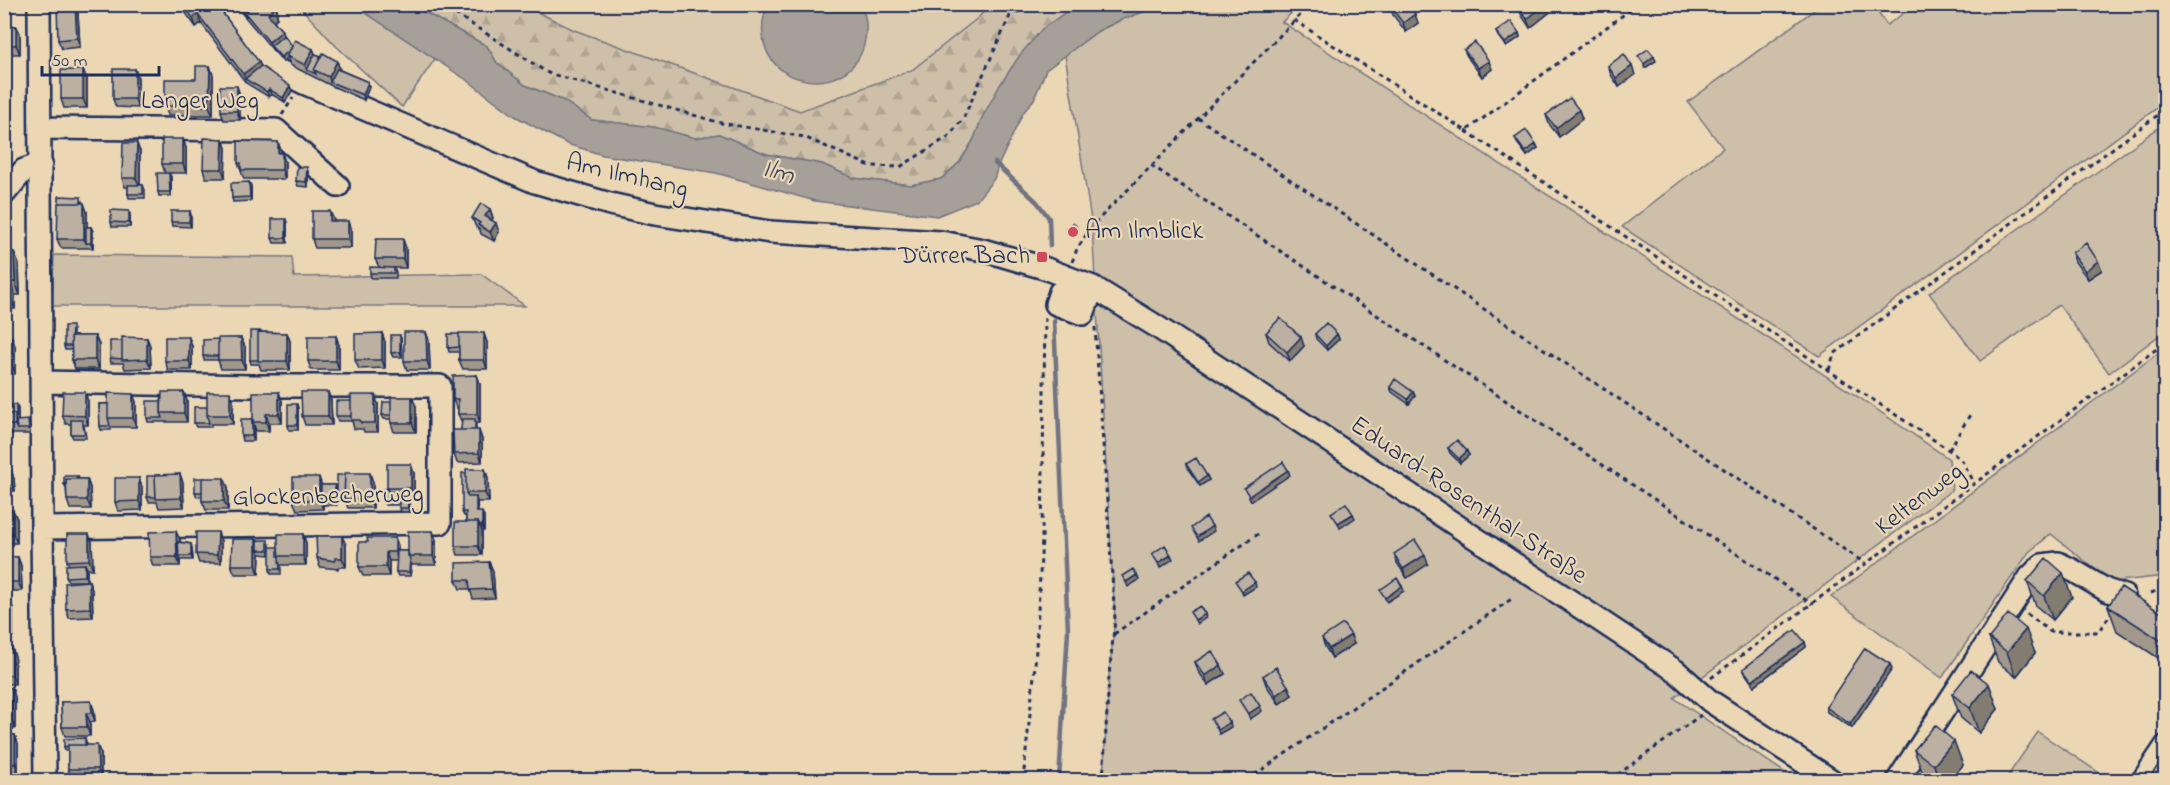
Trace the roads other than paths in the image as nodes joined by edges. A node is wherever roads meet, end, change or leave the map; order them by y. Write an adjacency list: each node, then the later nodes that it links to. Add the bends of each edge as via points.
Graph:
1 (39, 4): 3 (street)
2 (223, 4): 7 (street, Am Ilmhang, via 276,69 534,182 621,207 770,232 941,242 983,250)
3 (40, 128): 4 (street); 5 (street, Langer Weg, via 276,130)
4 (41, 164): 6 (street, via 24,170); 8 (street)
5 (338, 186)
6 (4, 194)
7 (1067, 276): 13 (street, Eduard-Rosenthal-Straße, via 1092,304 1156,326 1676,671 1703,695)
8 (42, 382): 9 (street); 9 (street, Glockenbecherweg, via 440,386 440,523)
9 (42, 528): 12 (street)
10 (2124, 596): 14 (street, via 2058,563 2042,565 2030,577)
11 (2166, 746): 15 (street)
12 (45, 780)
13 (1832, 780)
14 (1898, 780)
15 (2142, 780)

